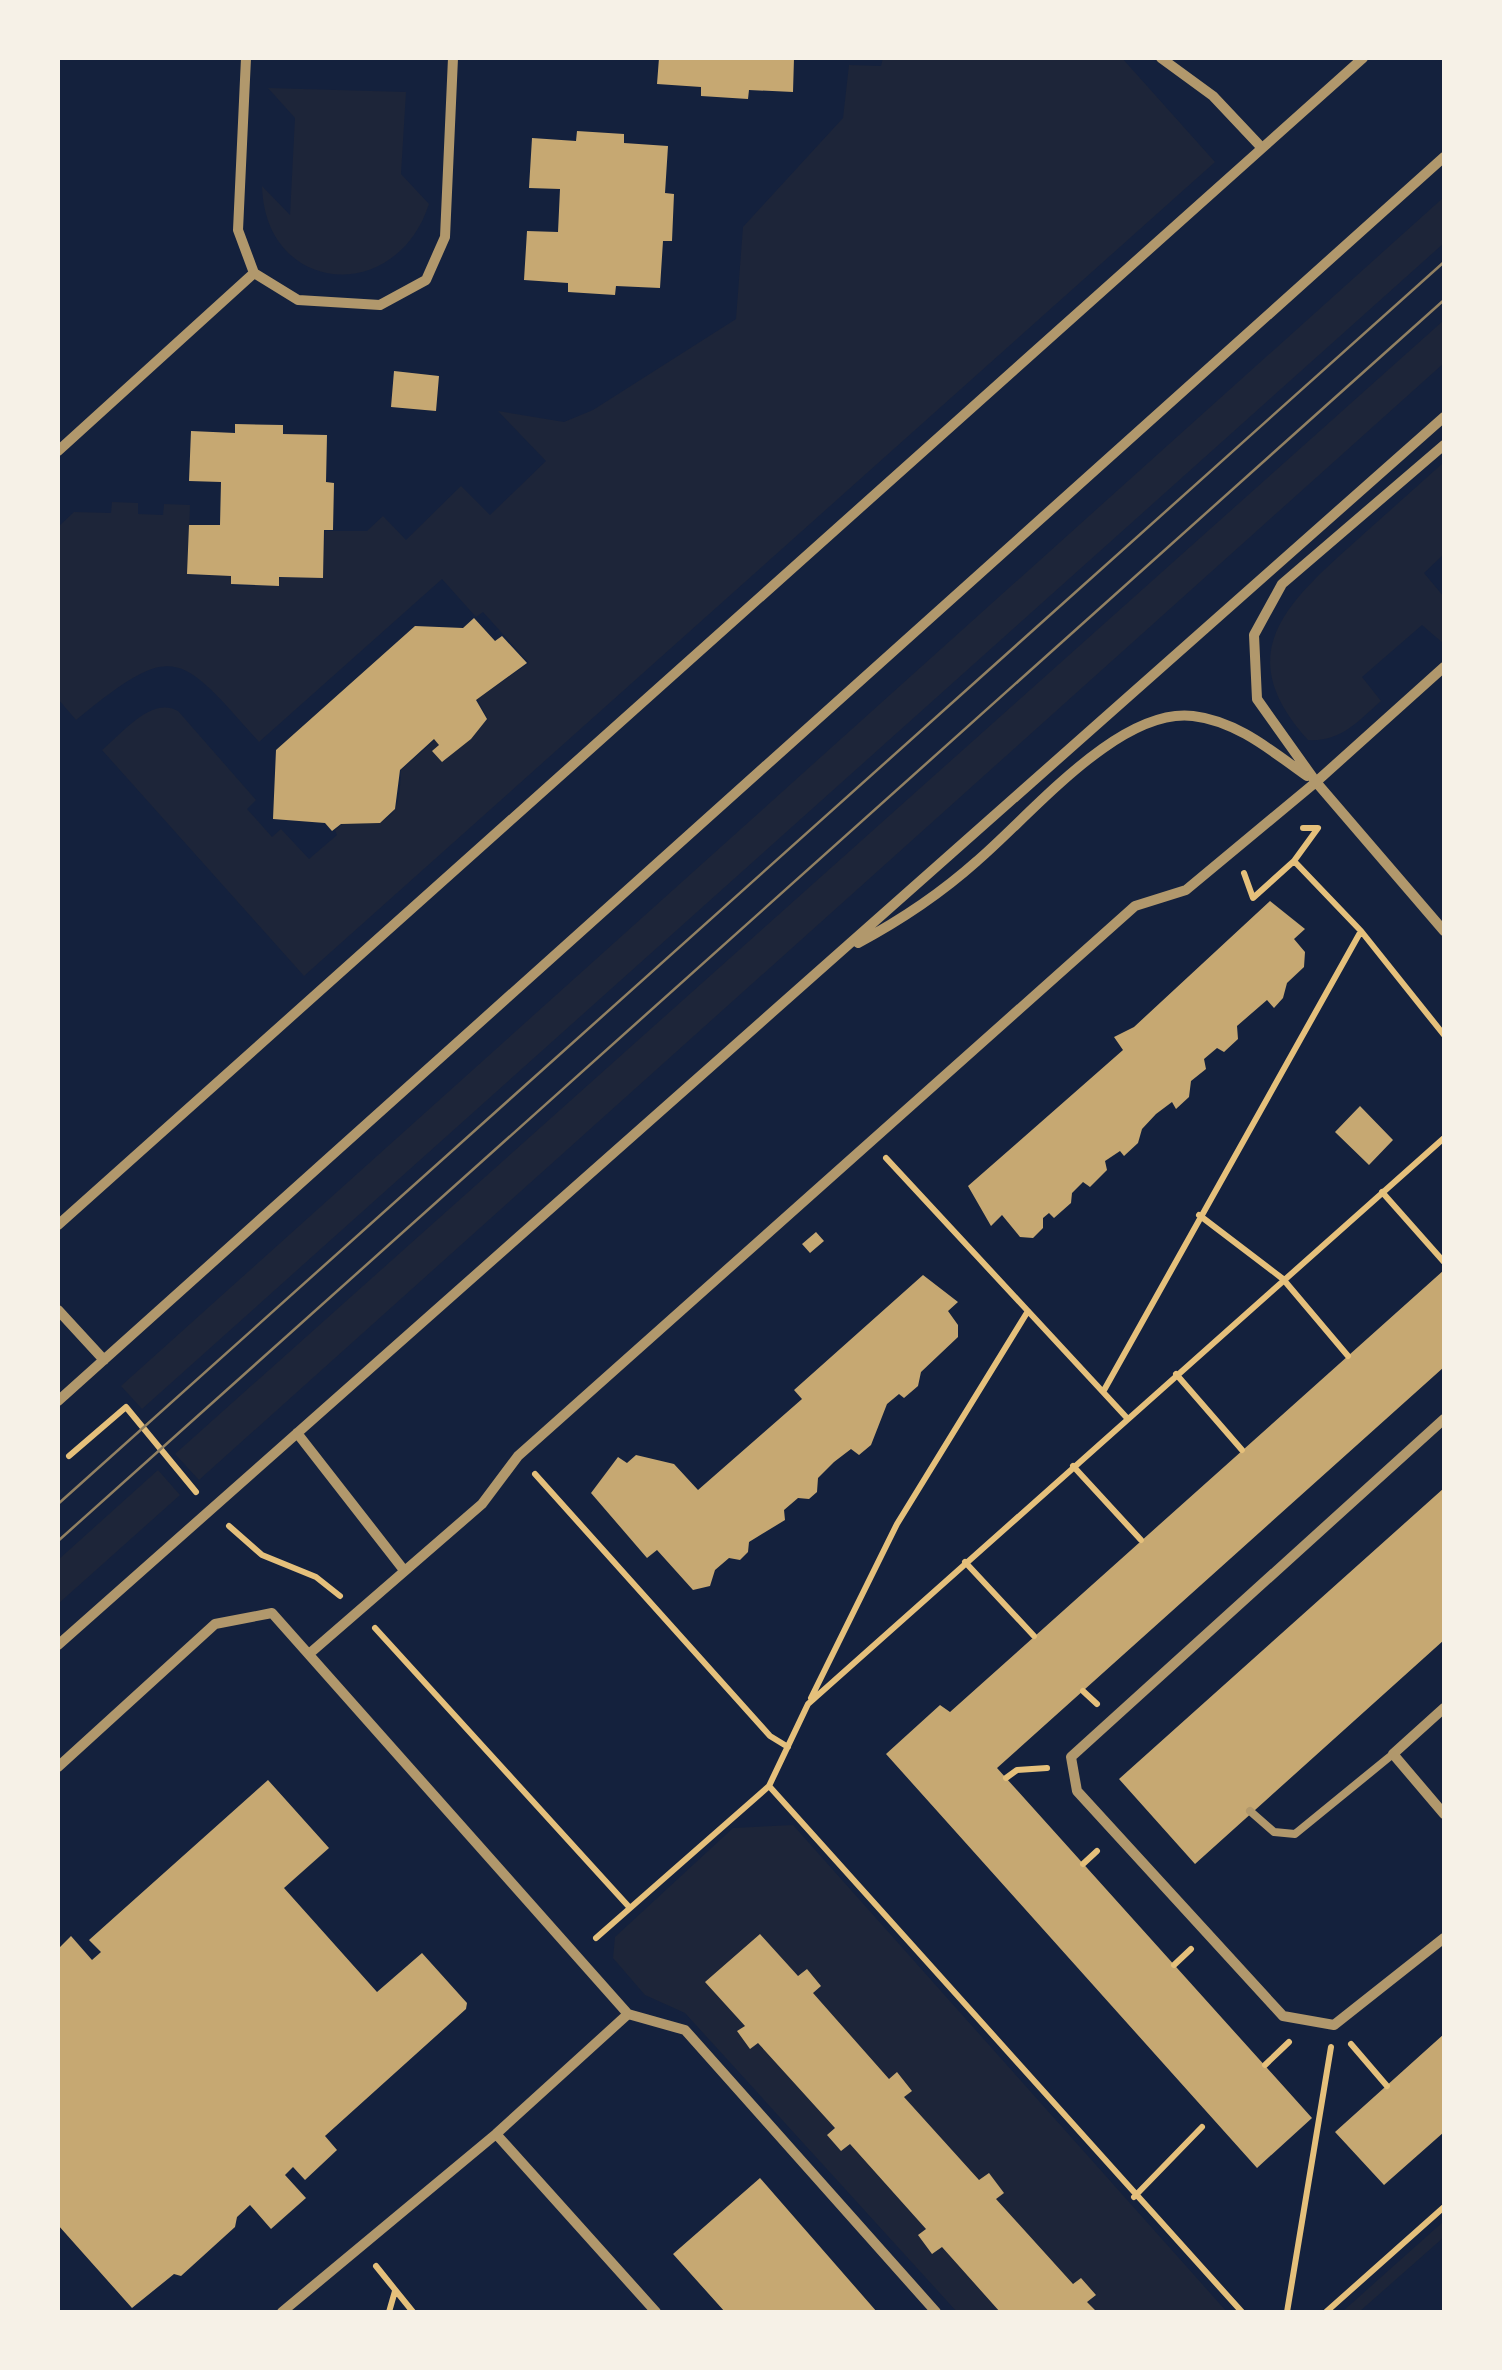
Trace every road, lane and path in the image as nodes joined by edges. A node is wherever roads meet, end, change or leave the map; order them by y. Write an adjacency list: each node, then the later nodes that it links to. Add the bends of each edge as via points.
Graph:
1 (246, 58): 7 (street, via 238,230)
2 (454, 58): 7 (street, via 445,237 426,280 380,304 298,300)
3 (1161, 58): 5 (street, via 1214,96)
4 (1362, 58): 5 (street)
5 (1262, 148): 24 (street)
6 (1444, 157): 30 (street)
7 (254, 273): 10 (street)
8 (1444, 417): 18 (street)
9 (1444, 445): 12 (street, via 1282,584 1254,635 1257,699)
10 (58, 451)
11 (1444, 667): 12 (street)
12 (1316, 782): 16 (street); 18 (street, via 1245,733 1193,716 1145,721 1095,755 912,914); 21 (street, via 1186,890 1135,906)
13 (1300, 828): 15 (path, via 1318,828)
14 (1240, 861): 15 (path, via 1253,898)
15 (1294, 861): 17 (path)
16 (1444, 931)
17 (1361, 932): 19 (path); 23 (path)
18 (838, 954): 36 (street)
19 (1444, 1035)
20 (1444, 1138): 22 (path)
21 (870, 1140): 28 (path); 38 (street)
22 (1382, 1192): 25 (path); 26 (path)
23 (1199, 1215): 26 (path); 32 (path)
24 (58, 1226)
25 (1444, 1262)
26 (1284, 1279): 29 (path); 31 (path)
27 (58, 1310): 30 (street)
28 (1028, 1311): 32 (path); 46 (path, via 897,1524)
29 (1348, 1356)
30 (104, 1360): 33 (street)
31 (1176, 1374): 34 (path); 37 (path)
32 (1103, 1392): 34 (path)
33 (58, 1401)
34 (1127, 1418): 39 (path)
35 (1444, 1419): 51 (street, via 1072,1757)
36 (297, 1433): 42 (street); 44 (street)
37 (1242, 1450)
38 (518, 1456): 42 (street, via 482,1504); 48 (path, via 770,1736)
39 (1073, 1466): 40 (path); 41 (path)
40 (1141, 1540)
41 (965, 1562): 43 (path); 46 (path)
42 (403, 1569): 45 (street)
43 (1034, 1636)
44 (58, 1645)
45 (308, 1654): 50 (street, via 272,1613 215,1624); 57 (street)
46 (808, 1704): 48 (path)
47 (1444, 1708): 49 (street)
48 (788, 1748): 53 (path)
49 (1393, 1754): 54 (lane, via 1295,1834 1274,1832); 55 (street)
50 (58, 1767)
51 (1072, 1767): 52 (path, via 1016,1770); 59 (street, via 1076,1791 1283,2016)
52 (1006, 1778)
53 (769, 1786): 57 (path); 63 (path)
54 (1250, 1811)
55 (1444, 1814)
56 (1444, 1938): 59 (street)
57 (576, 1956): 58 (street)
58 (628, 2014): 62 (street); 71 (street, via 686,2030)
59 (1334, 2024): 60 (path); 73 (path)
60 (1387, 2086)
61 (1202, 2128): 63 (path)
62 (496, 2134): 65 (street); 70 (street)
63 (1134, 2197): 72 (path)
64 (1444, 2207): 74 (path)
65 (359, 2245): 66 (path); 67 (street)
66 (395, 2290): 68 (path); 69 (path)
67 (282, 2312)
68 (388, 2312)
69 (412, 2312)
70 (656, 2312)
71 (936, 2312)
72 (1242, 2312)
73 (1286, 2312)
74 (1326, 2312)

